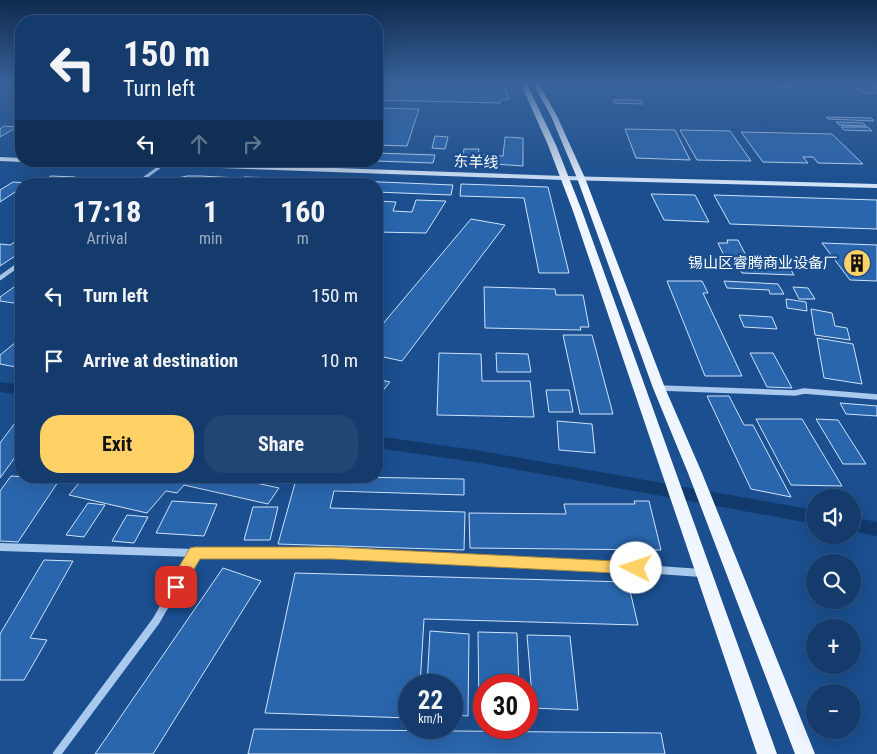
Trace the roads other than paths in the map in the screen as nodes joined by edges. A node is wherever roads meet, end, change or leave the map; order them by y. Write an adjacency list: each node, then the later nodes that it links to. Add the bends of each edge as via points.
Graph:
1 (541, 117): 8 (main road)
2 (555, 117): 9 (main road)
3 (0, 159): 4 (main road)
4 (15, 160)
5 (159, 167): 7 (street)
6 (290, 167): 8 (main road, 东羊线)
7 (144, 178)
8 (564, 178): 9 (main road, 东羊线); 17 (main road)
9 (581, 178): 10 (main road, 东羊线); 13 (main road)
10 (877, 186)
11 (15, 267): 12 (street)
12 (0, 278)
13 (659, 388): 14 (street, via 804,391); 20 (main road)
14 (877, 397)
15 (0, 547): 16 (street)
16 (195, 553): 17 (street, via 332,553); 18 (street, via 156,621)
17 (705, 573): 19 (main road)
18 (57, 754)
19 (766, 754)
20 (805, 754)

